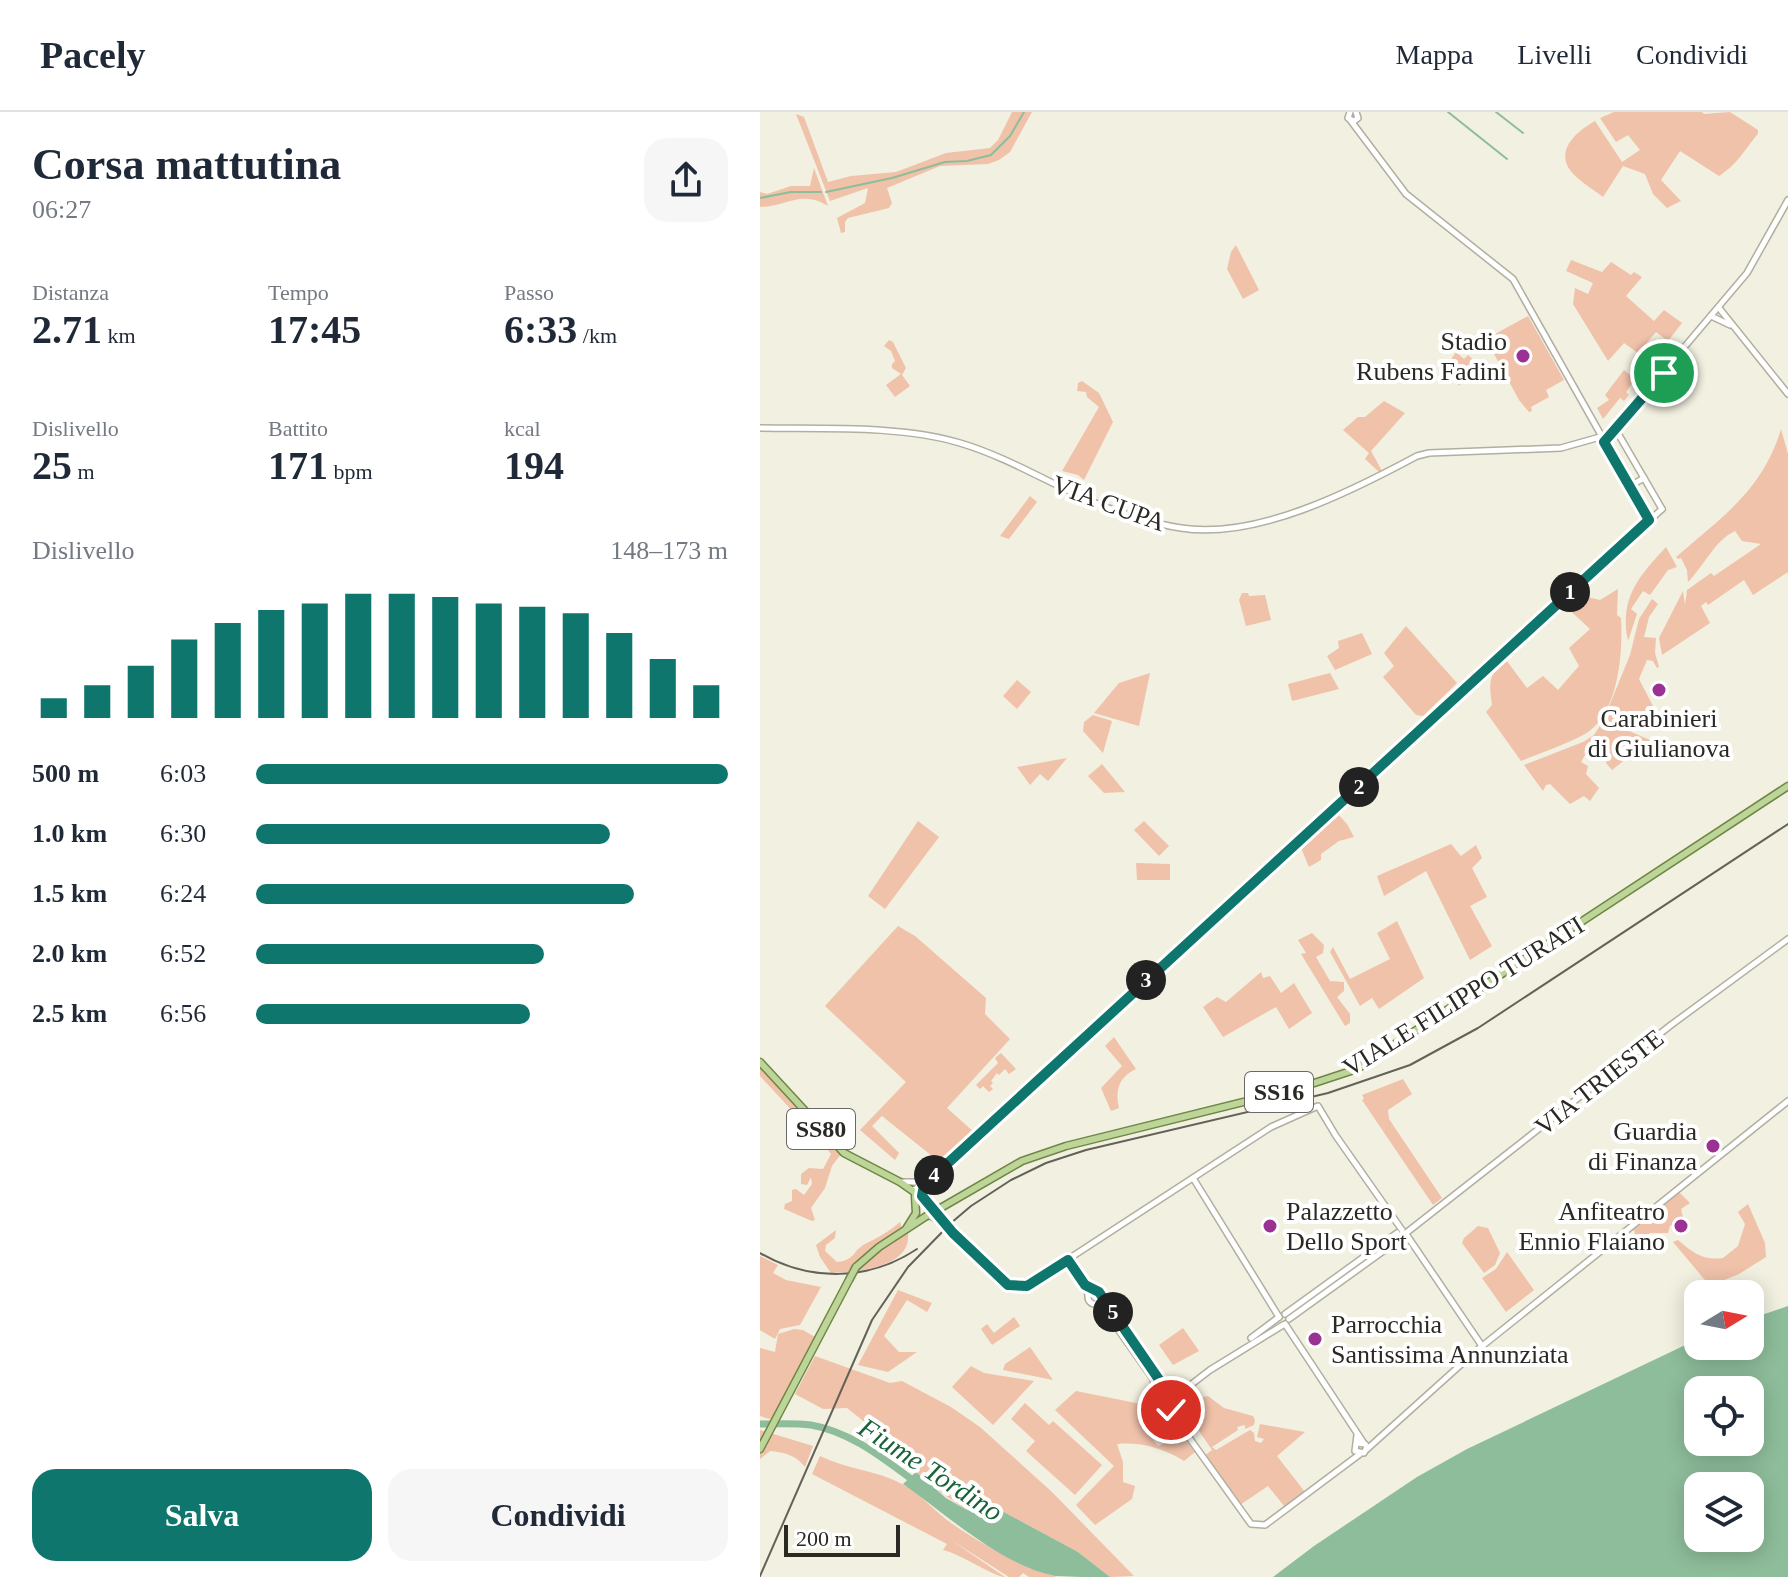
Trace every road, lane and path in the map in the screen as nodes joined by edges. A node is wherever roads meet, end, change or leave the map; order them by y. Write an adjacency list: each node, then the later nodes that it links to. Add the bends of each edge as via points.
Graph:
1 (1355, 115): 9 (street, via 1357,127 1406,194 1515,282)
2 (1788, 200): 3 (street, via 1747,273)
3 (1715, 312): 4 (street); 4 (street); 5 (street)
4 (1725, 320): 5 (street); 6 (street)
5 (1703, 326): 8 (street)
6 (1786, 392)
7 (760, 428): 9 (street, VIA CUPA, via 872,430 958,442 1091,501 1190,529 1231,527 1298,511 1429,453)
8 (1616, 429): 9 (street); 10 (street)
9 (1602, 440): 11 (street)
10 (1644, 478): 11 (street); 12 (street, via 1662,509)
11 (1630, 486): 12 (street)
12 (1649, 520): 19 (street)
13 (1788, 786): 21 (main road, VIALE FILIPPO TURATI / SS16, via 1357,1069 1066,1146 1022,1161)
14 (1788, 939): 25 (street, VIA TRIESTE)
15 (760, 1062): 18 (main road, SS80, via 844,1153)
16 (1788, 1101): 34 (street)
17 (1193, 1178): 25 (street, via 1271,1127 1320,1109); 26 (street); 32 (street)
18 (900, 1182): 19 (street); 20 (main road, SS80)
19 (922, 1183): 20 (street); 22 (street)
20 (914, 1193): 22 (main road, SS80); 23 (main road, SS80); 24 (main road, via 916,1213)
21 (959, 1198): 22 (main road, via 937,1203); 23 (main road, VIALE FILIPPO TURATI / SS16)
22 (924, 1199): 23 (main road, SS80)
23 (931, 1214): 24 (main road, VIALE FILIPPO TURATI / SS16); 26 (street, bridge, via 1008,1285 1027,1286)
24 (904, 1231): 42 (main road, VIALE FILIPPO TURATI / SS16, bridge, via 856,1267)
25 (1402, 1234): 32 (street, VIA TRIESTE); 34 (street)
26 (1068, 1260): 27 (street)
27 (1085, 1285): 28 (street); 29 (street)
28 (1095, 1290): 29 (street); 30 (street)
29 (1088, 1296): 31 (street, via 1091,1303)
30 (1101, 1296): 31 (street); 33 (street)
31 (1098, 1303): 33 (street)
32 (1284, 1319): 36 (street, VIA TRIESTE); 41 (street)
33 (1132, 1344): 35 (street); 36 (street)
34 (1482, 1346): 40 (street)
35 (1155, 1390): 36 (street); 38 (street, via 1151,1405)
36 (1171, 1392): 37 (street)
37 (1173, 1407): 38 (street); 39 (street)
38 (1165, 1413): 39 (street)
39 (1175, 1418): 43 (street, via 1239,1509 1257,1526)
40 (1374, 1441): 41 (street); 43 (street)
41 (1361, 1443): 43 (street); 43 (street)
42 (760, 1449)
43 (1361, 1452)

